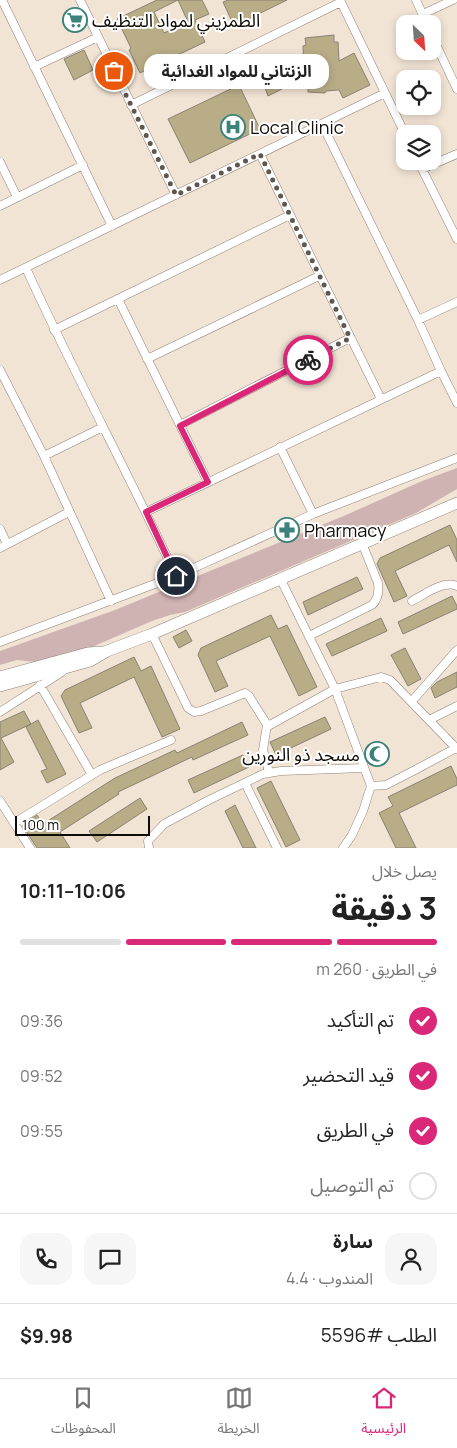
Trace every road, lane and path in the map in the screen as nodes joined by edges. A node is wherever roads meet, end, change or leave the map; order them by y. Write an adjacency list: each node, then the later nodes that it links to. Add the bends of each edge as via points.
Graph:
1 (2, 0): 9 (street)
2 (80, 0): 7 (street)
3 (416, 0): 6 (street)
4 (452, 0): 6 (street)
5 (341, 1): 11 (street); 12 (street)
6 (423, 14)
7 (98, 37): 9 (street); 12 (street)
8 (441, 55): 10 (street)
9 (34, 67): 19 (street)
10 (457, 89)
11 (385, 93): 13 (street); 14 (street)
12 (131, 105): 21 (street)
13 (322, 124): 15 (street); 32 (street)
14 (401, 125)
15 (260, 154): 21 (street); 24 (street)
16 (457, 154): 17 (street)
17 (441, 159)
18 (0, 162): 22 (street)
19 (83, 165): 22 (street); 25 (street)
20 (422, 170): 26 (street)
21 (176, 195): 25 (street)
22 (17, 197): 23 (street)
23 (0, 206)
24 (290, 215): 28 (street); 30 (street)
25 (112, 226): 27 (street)
26 (457, 239)
27 (26, 268): 29 (street); 33 (street)
28 (319, 276): 34 (street); 35 (street)
29 (0, 280)
30 (118, 299): 33 (street); 35 (street)
31 (457, 302): 32 (street)
32 (418, 320): 37 (street)
33 (54, 330): 41 (street)
34 (350, 338): 38 (street); 40 (street)
35 (147, 359): 40 (street)
36 (0, 370): 43 (street)
37 (441, 371): 38 (street); 39 (street)
38 (382, 399): 42 (street)
39 (457, 403)
40 (180, 426): 45 (street)
41 (103, 427): 43 (street); 48 (street)
42 (280, 447): 45 (street); 49 (street)
43 (44, 456): 47 (street)
44 (457, 458): 49 (street)
45 (208, 482): 48 (street)
46 (457, 503): 51 (street)
47 (69, 512): 52 (street); 56 (street)
48 (146, 512): 53 (street)
49 (313, 514): 53 (street)
50 (0, 529): 52 (street)
51 (362, 543): 54 (street); 59 (street, via 378,583 376,601)
52 (4, 546)
53 (176, 576): 56 (street)
54 (280, 578): 58 (street); 59 (street)
55 (457, 586): 57 (street, via 441,586)
56 (110, 601): 60 (street)
57 (412, 601)
58 (152, 634): 62 (street); 72 (street, via 188,708 194,712 201,711 245,693)
59 (309, 636): 67 (street)
60 (0, 642)
61 (457, 650): 68 (street)
62 (107, 651): 63 (street); 64 (street, via 88,653)
63 (70, 668): 65 (street); 66 (street)
64 (0, 678)
65 (40, 685): 70 (street); 77 (street)
66 (0, 686)
67 (335, 689): 68 (street, via 381,677 390,680); 72 (street); 75 (street)
68 (412, 701): 71 (street)
69 (457, 706): 71 (street)
70 (0, 712)
71 (429, 720): 74 (street)
72 (267, 725): 76 (street, via 264,750)
73 (171, 740): 77 (street)
74 (456, 748): 79 (street, via 386,785)
75 (364, 768): 76 (street); 79 (street)
76 (269, 772): 78 (street)
77 (92, 775): 81 (street)
78 (245, 783): 83 (street, via 164,824 148,841); 84 (street)
79 (371, 786): 85 (street, via 363,811)
80 (0, 801): 81 (street)
81 (14, 823): 82 (street)
82 (30, 848)
83 (149, 848)
84 (277, 848)
85 (343, 848)

